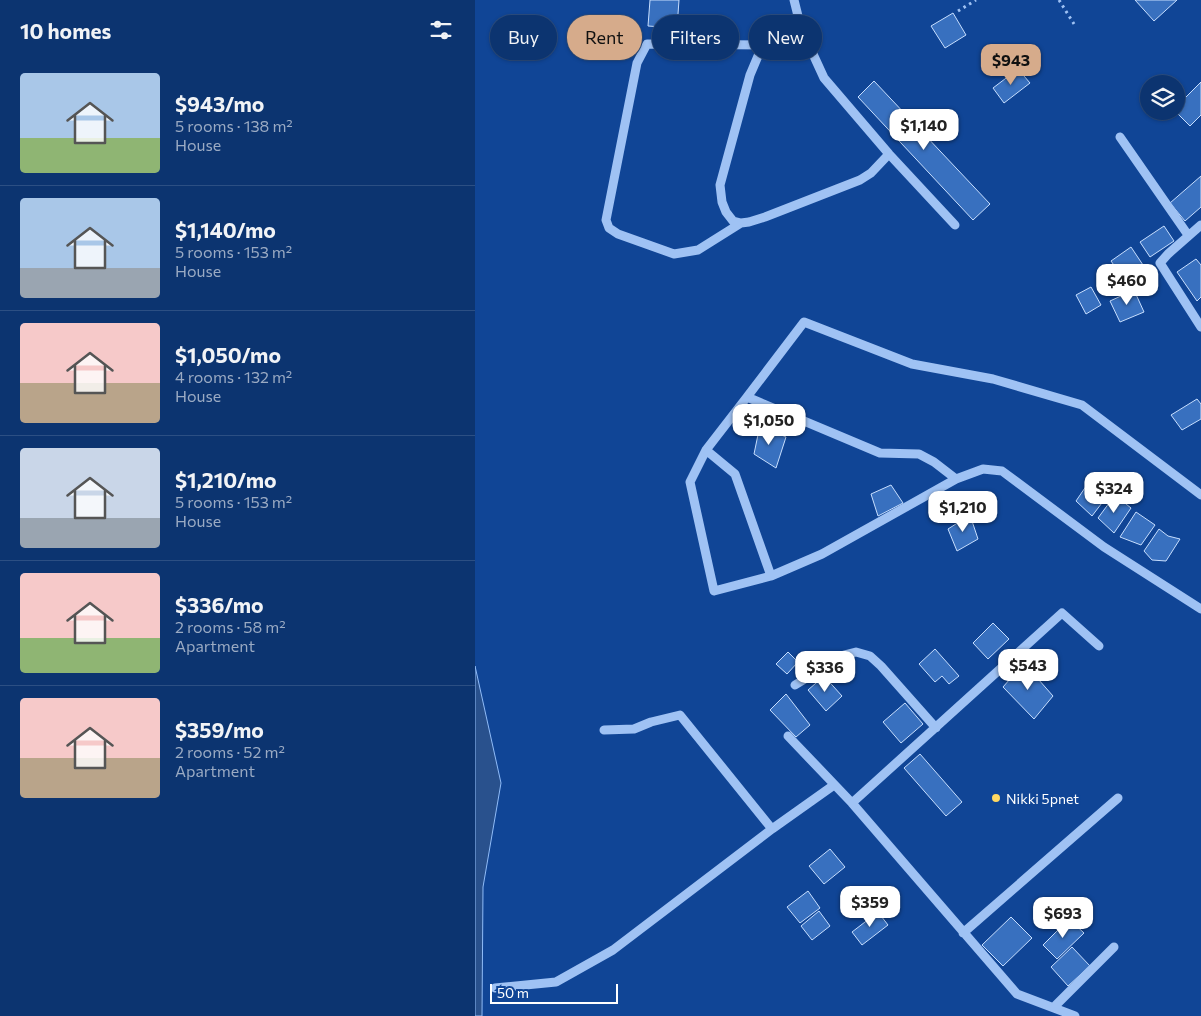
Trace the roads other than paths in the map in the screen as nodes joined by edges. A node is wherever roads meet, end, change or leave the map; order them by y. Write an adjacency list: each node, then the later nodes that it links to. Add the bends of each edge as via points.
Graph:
1 (793, 0): 2 (street)
2 (797, 15)
3 (749, 45): 8 (street, via 647,44 637,63 606,220 609,228 619,234 674,254 697,250)
4 (756, 60): 8 (street, via 720,186 726,212 733,221)
5 (816, 60): 7 (street, via 824,78)
6 (1120, 137): 11 (street)
7 (889, 154): 8 (street, via 860,180 765,217); 10 (street)
8 (741, 223)
9 (1201, 224): 11 (street)
10 (955, 225)
11 (1188, 235): 12 (street, via 1160,264)
12 (1201, 327)
13 (747, 397): 14 (street); 15 (street, via 879,453 919,454); 16 (street, via 804,322 912,364 993,379 1082,405)
14 (706, 450): 17 (street, via 735,474); 17 (street, via 690,482 714,591)
15 (956, 479): 17 (street, via 822,554); 18 (street, via 983,469 1002,471 1104,547)
16 (1201, 496)
17 (771, 576)
18 (1201, 609)
19 (1099, 646): 21 (street, via 1062,613)
20 (795, 685): 21 (street, via 844,655 856,652 869,656 881,666)
21 (936, 728): 26 (street)
22 (604, 730): 27 (street, via 634,729 680,715)
23 (787, 736): 24 (street)
24 (834, 785): 26 (street); 27 (street)
25 (1118, 798): 28 (street)
26 (852, 803): 28 (street)
27 (772, 829): 30 (street, via 613,950 556,982)
28 (963, 933): 31 (street, via 1017,994)
29 (1113, 947): 31 (street)
30 (495, 988)
31 (1054, 1007): 32 (street)
32 (1075, 1016)

